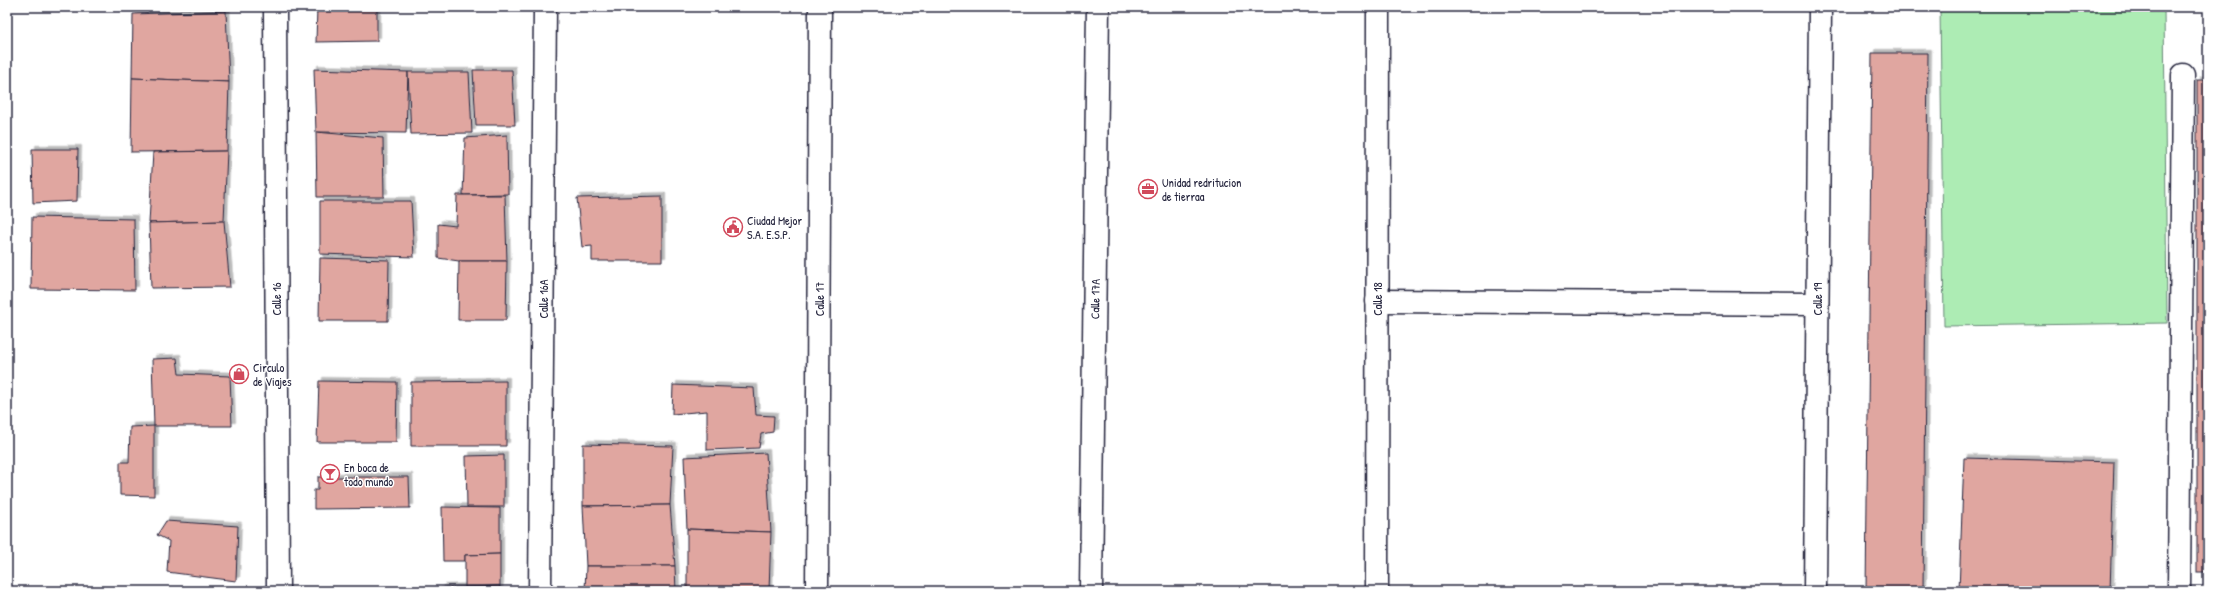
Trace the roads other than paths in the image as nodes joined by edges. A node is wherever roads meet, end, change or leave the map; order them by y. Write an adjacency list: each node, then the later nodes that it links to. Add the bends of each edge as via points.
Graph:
1 (275, 7): 10 (street, Calle 16)
2 (545, 7): 11 (street, Calle 16A)
3 (820, 7): 12 (street, Calle 17)
4 (1098, 7): 13 (street, Calle 17A)
5 (1378, 7): 8 (street, Calle 18)
6 (1820, 7): 9 (street, Calle 19)
7 (2183, 76): 16 (street)
8 (1377, 302): 9 (street); 14 (street, Calle 18)
9 (1817, 304): 15 (street, Calle 19)
10 (278, 591)
11 (540, 591)
12 (817, 591)
13 (1091, 591)
14 (1377, 591)
15 (1815, 591)
16 (2180, 591)

